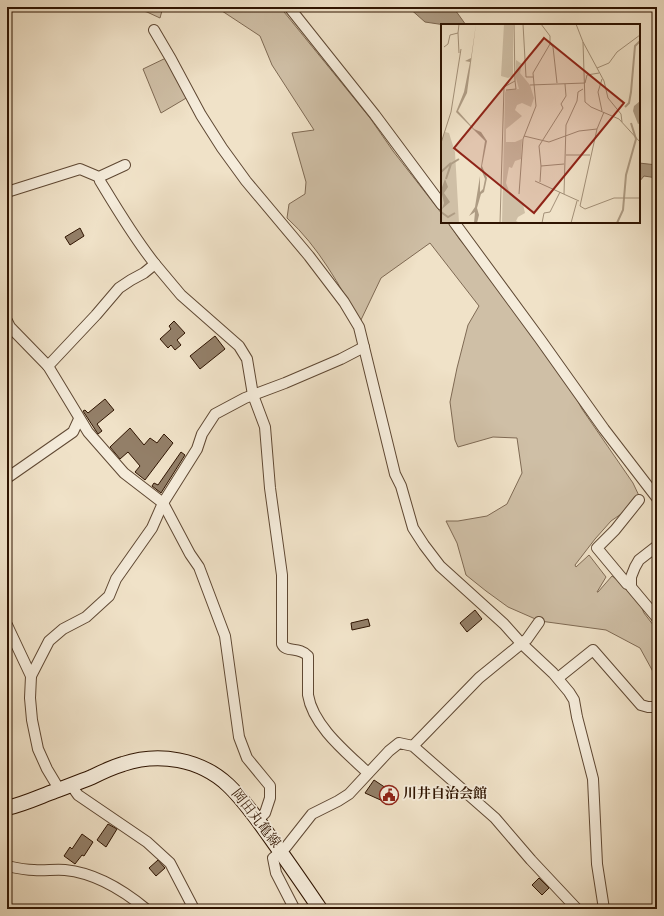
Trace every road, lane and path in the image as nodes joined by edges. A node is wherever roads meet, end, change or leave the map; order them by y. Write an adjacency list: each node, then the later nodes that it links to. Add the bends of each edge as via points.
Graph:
1 (289, 7): 6 (street)
2 (154, 30): 10 (street, via 222,148 344,302 359,327)
3 (125, 164): 4 (street)
4 (99, 177): 5 (street, via 80,169); 8 (street, via 120,214)
5 (7, 192)
6 (441, 204)
7 (455, 223): 15 (street)
8 (155, 264): 11 (street, via 118,288); 12 (street, via 181,295 239,346 247,358)
9 (7, 321): 11 (street, via 10,328)
10 (364, 347): 12 (street, via 342,359); 23 (street, via 396,474 413,528 440,566 504,624)
11 (48, 366): 13 (street)
12 (253, 395): 17 (street, via 215,414 202,434 197,449); 28 (street, via 265,427 282,575 282,644 286,649 300,650 308,656 308,695 314,712 327,732)
13 (79, 419): 14 (street, via 73,432); 17 (street, via 124,472)
14 (7, 478)
15 (657, 498)
16 (639, 500): 19 (street, via 597,548 627,584)
17 (163, 503): 24 (street, via 152,528 116,579 109,596 86,617 63,629 49,641); 31 (street, via 199,566 225,636 239,737 247,758 270,786 270,798 265,813)
18 (657, 546): 19 (street, via 639,560 631,577)
19 (632, 585): 20 (street)
20 (657, 618)
21 (539, 622): 23 (street)
22 (7, 625): 24 (street)
23 (521, 643): 25 (street); 27 (street, via 479,678)
24 (30, 676): 29 (street, via 32,720 38,749 47,769)
25 (558, 678): 26 (street, via 593,650 641,705); 39 (street, via 574,700 593,779 597,864)
26 (657, 707)
27 (413, 746): 28 (street, via 399,743); 38 (street, via 495,818)
28 (368, 773): 32 (street, via 349,794 312,814)
29 (65, 787): 30 (main road, 岡田丸亀線); 31 (main road, 岡田丸亀線, via 129,762 147,758 178,760 212,773 228,785); 35 (street, via 147,842 170,863)
30 (7, 808)
31 (258, 820): 32 (main road, 岡田丸亀線)
32 (280, 851): 36 (street, via 273,858 276,873 293,906); 37 (main road, 岡田丸亀線)
33 (7, 866): 34 (street, via 35,870 65,870 98,878 130,895)
34 (146, 909)
35 (194, 909)
36 (292, 909)
37 (320, 909)
38 (577, 909)
39 (604, 909)

